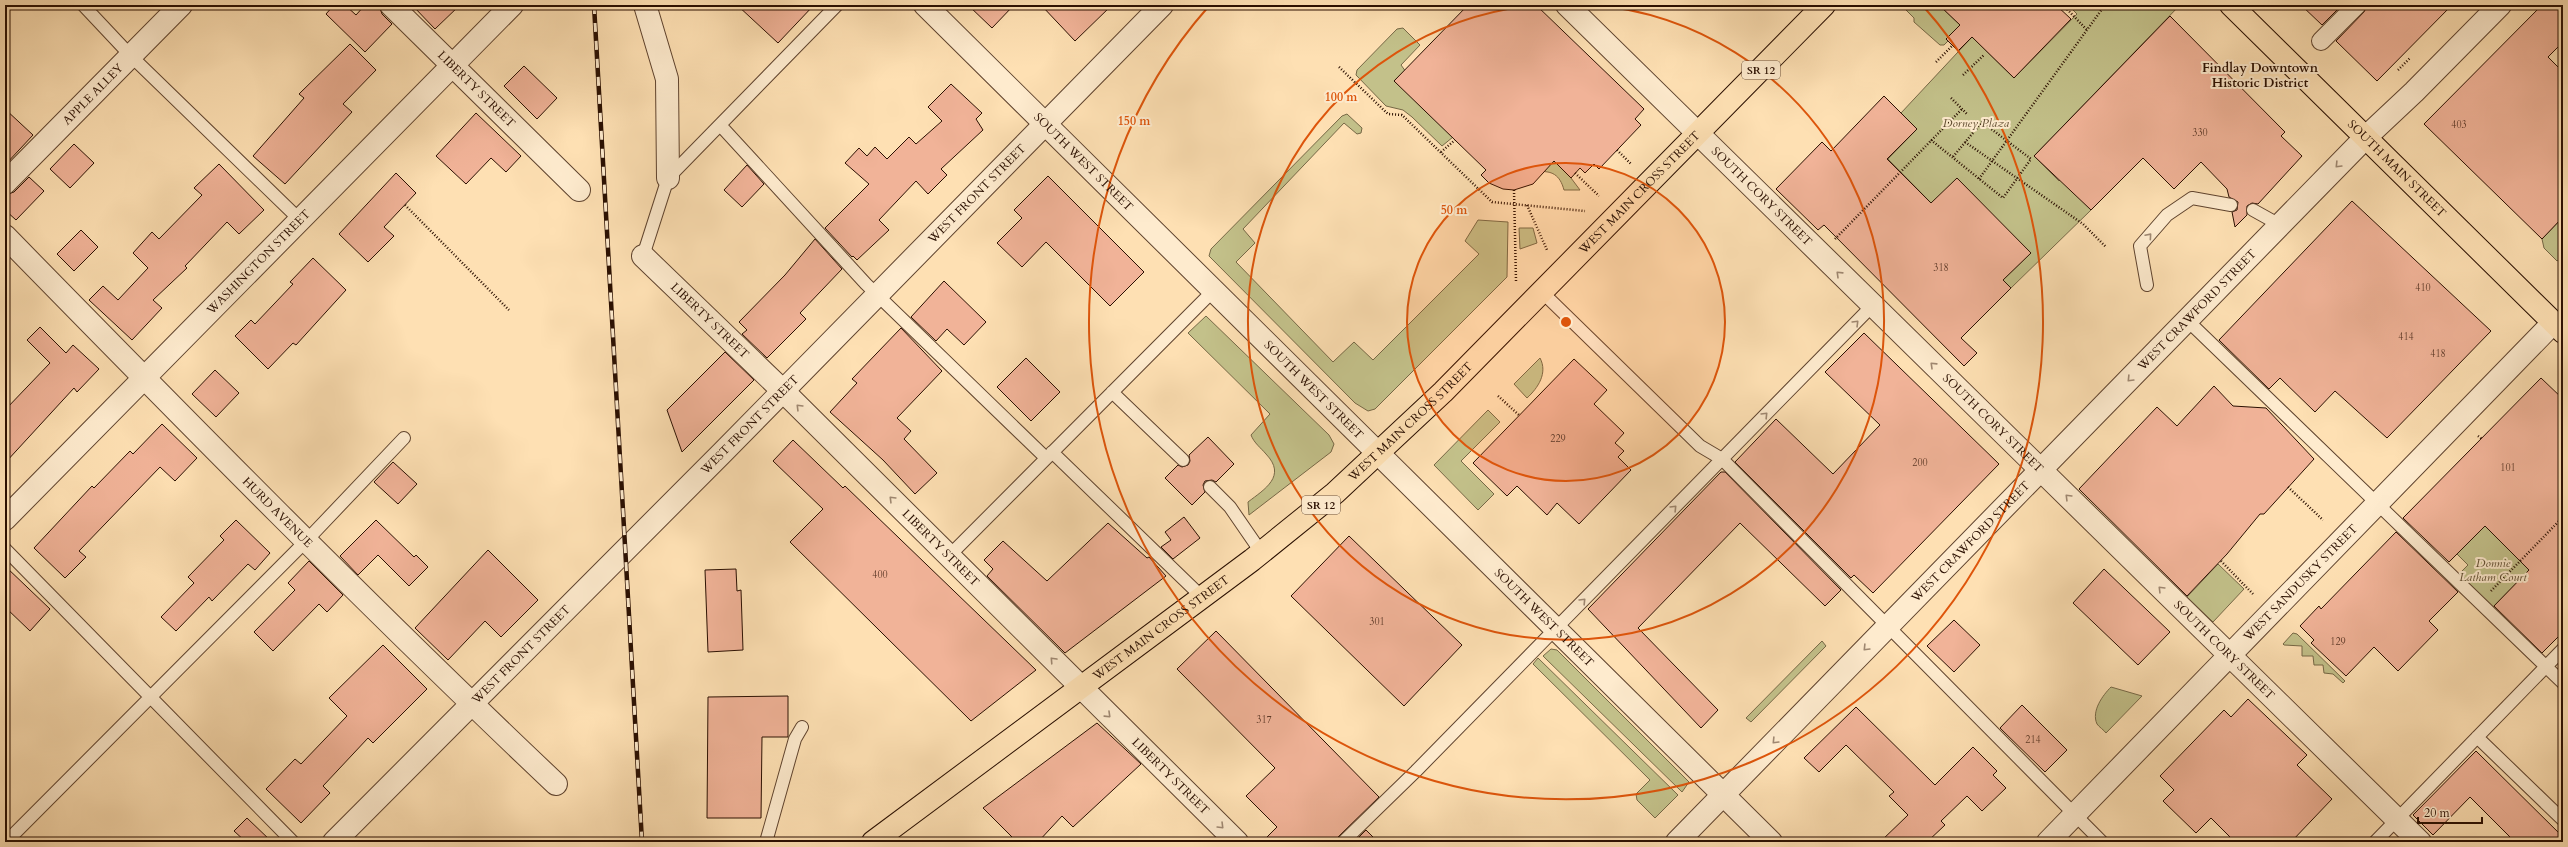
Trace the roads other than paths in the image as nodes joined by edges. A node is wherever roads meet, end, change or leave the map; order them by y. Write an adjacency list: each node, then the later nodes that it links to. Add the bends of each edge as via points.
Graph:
1 (83, 5): 15 (lane)
2 (181, 5): 15 (street, APPLE ALLEY)
3 (391, 5): 16 (street, LIBERTY STREET)
4 (512, 5): 16 (street, WASHINGTON STREET)
5 (645, 5): 21 (street, via 667,79)
6 (836, 5): 18 (lane)
7 (925, 5): 17 (street, SOUTH WEST STREET)
8 (1162, 5): 17 (street, WEST FRONT STREET)
9 (1567, 5): 19 (street, SOUTH CORY STREET)
10 (1824, 5): 19 (main road, WEST MAIN CROSS STREET / SR 12)
11 (2231, 5): 20 (main road, SOUTH MAIN STREET)
12 (2357, 5): 14 (street)
13 (2500, 5): 20 (street, WEST CRAWFORD STREET)
14 (2321, 42)
15 (131, 56): 22 (street, APPLE ALLEY); 26 (lane)
16 (452, 63): 23 (street, LIBERTY STREET); 26 (street, WASHINGTON STREET)
17 (1044, 123): 31 (street, SOUTH WEST STREET); 33 (street, WEST FRONT STREET)
18 (720, 125): 21 (lane); 33 (lane)
19 (1697, 134): 32 (main road, WEST MAIN CROSS STREET / SR 12); 34 (street, SOUTH CORY STREET, one-way to 19)
20 (2365, 138): 27 (street, WEST CRAWFORD STREET, one-way to 27); 36 (main road, SOUTH MAIN STREET)
21 (668, 178): 29 (lane)
22 (5, 183)
23 (579, 190)
24 (2231, 205): 30 (lane, one-way to 24, via 2140,246 2167,215 2192,198)
25 (2253, 210): 27 (lane)
26 (299, 219): 37 (street, WASHINGTON STREET)
27 (2280, 225): 35 (street, WEST CRAWFORD STREET)
28 (5, 236): 37 (street, HURD AVENUE)
29 (643, 256): 38 (street, LIBERTY STREET)
30 (2147, 285)
31 (1214, 290): 39 (lane); 41 (street, SOUTH WEST STREET)
32 (1542, 292): 41 (main road, WEST MAIN CROSS STREET / SR 12); 43 (lane, via 1700,446)
33 (877, 295): 38 (street, WEST FRONT STREET); 42 (lane)
34 (1872, 306): 43 (lane, one-way to 34); 45 (street, SOUTH CORY STREET, one-way to 34)
35 (2187, 320): 45 (street, WEST CRAWFORD STREET, one-way to 45); 47 (lane)
36 (2558, 328): 47 (street, WEST SANDUSKY STREET)
37 (143, 379): 48 (street, WASHINGTON STREET); 49 (street, HURD AVENUE)
38 (782, 390): 52 (street, LIBERTY STREET, one-way to 38); 62 (street, WEST FRONT STREET)
39 (1112, 392): 42 (lane); 44 (lane)
40 (404, 438): 49 (lane)
41 (1379, 454): 51 (main road, WEST MAIN CROSS STREET / SR 12); 55 (street, SOUTH WEST STREET)
42 (1049, 455): 52 (lane); 53 (lane)
43 (1722, 459): 54 (lane); 55 (lane, one-way to 43)
44 (1183, 460)
45 (2041, 470): 54 (street, WEST CRAWFORD STREET); 57 (street, SOUTH CORY STREET, one-way to 45)
46 (1210, 487): 51 (lane, via 1230,507)
47 (2378, 503): 57 (street, WEST SANDUSKY STREET); 58 (lane)
48 (5, 519)
49 (307, 540): 61 (lane); 62 (street, HURD AVENUE)
50 (5, 549): 61 (lane)
51 (1261, 552): 53 (main road, WEST MAIN CROSS STREET / SR 12)
52 (949, 556): 60 (street, LIBERTY STREET, one-way to 52)
53 (1202, 597): 60 (main road, WEST MAIN CROSS STREET / SR 12)
54 (1887, 627): 66 (street, WEST CRAWFORD STREET, one-way to 66); 67 (lane)
55 (1556, 629): 66 (street, SOUTH WEST STREET); 76 (lane)
56 (2563, 649): 58 (lane)
57 (2228, 656): 67 (street, WEST SANDUSKY STREET); 68 (street, SOUTH CORY STREET)
58 (2545, 667): 59 (lane); 64 (lane)
59 (2563, 684)
60 (1080, 688): 74 (main road, WEST MAIN CROSS STREET / SR 12); 75 (street, LIBERTY STREET, one-way to 75)
61 (152, 696): 70 (lane); 71 (lane)
62 (470, 703): 65 (street, HURD AVENUE); 72 (street, WEST FRONT STREET)
63 (802, 727): 73 (lane, via 795,739)
64 (2477, 737): 68 (lane); 69 (lane)
65 (556, 784)
66 (1723, 794): 77 (street, WEST CRAWFORD STREET); 78 (street, SOUTH WEST STREET)
67 (2074, 815): 79 (street, WEST SANDUSKY STREET); 80 (lane)
68 (2396, 819): 81 (lane); 82 (street, SOUTH CORY STREET)
69 (2563, 820)
70 (6, 842)
71 (293, 842)
72 (334, 842)
73 (766, 842)
74 (872, 842)
75 (1237, 842)
76 (1343, 842)
77 (1677, 842)
78 (1771, 842)
79 (2048, 842)
80 (2102, 842)
81 (2375, 842)
82 (2420, 842)

